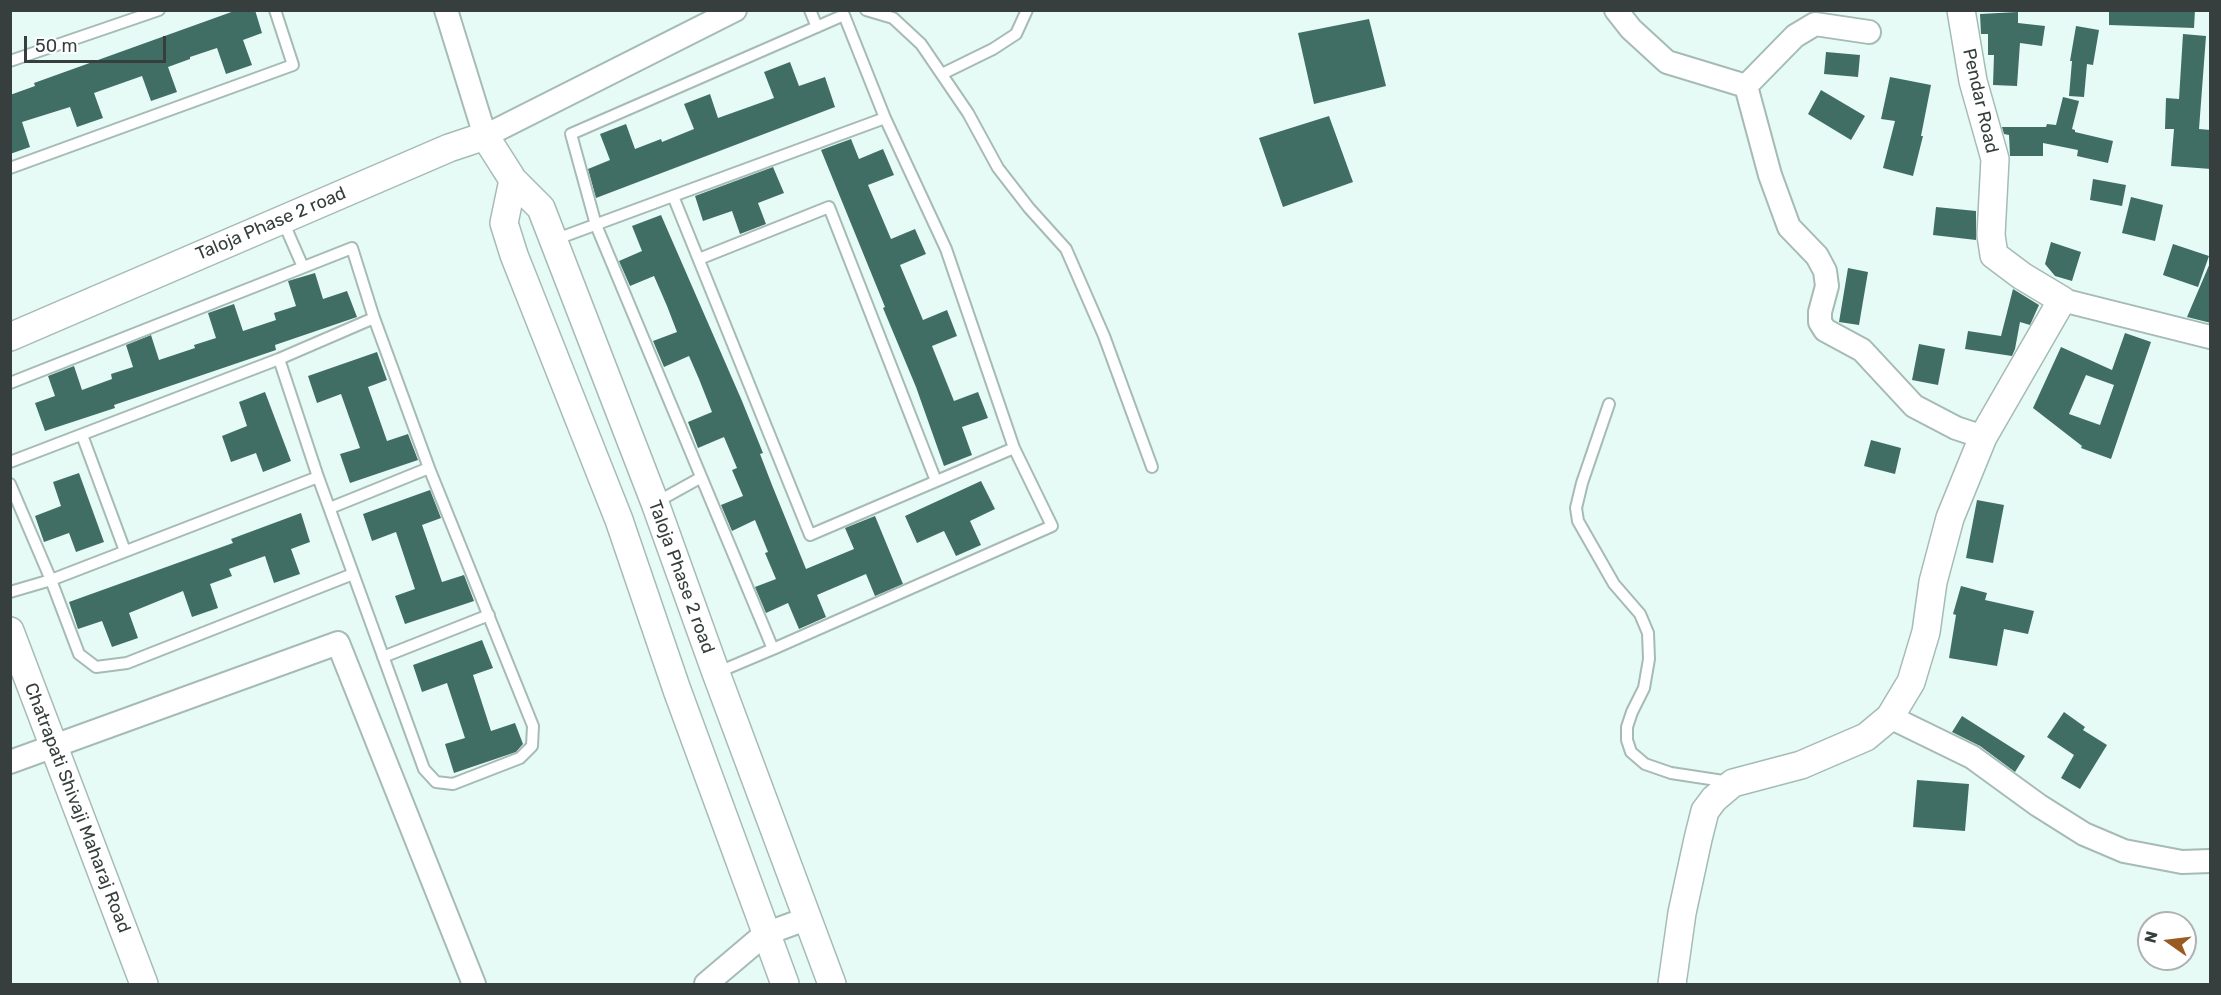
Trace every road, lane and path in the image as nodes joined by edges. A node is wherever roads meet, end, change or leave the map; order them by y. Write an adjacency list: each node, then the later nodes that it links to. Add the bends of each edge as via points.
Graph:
1 (159, 10): 12 (lane)
2 (275, 10): 17 (lane, via 293,65)
3 (446, 10): 16 (street)
4 (735, 10): 16 (street)
5 (810, 10): 10 (lane)
6 (866, 10): 13 (lane, via 893,18 921,44)
7 (1027, 10): 13 (lane, via 1016,34)
8 (1616, 10): 14 (street, via 1667,62)
9 (1961, 10): 25 (street, Pendar Road, via 1973,81 1995,159 1991,235 1994,255)
10 (817, 27): 15 (lane, via 844,15); 21 (lane, via 570,134)
11 (1869, 32): 14 (street, via 1815,24 1795,36)
12 (10, 61)
13 (942, 74): 36 (lane, via 998,168 1066,249 1104,336)
14 (1746, 86): 33 (street, via 1770,175 1789,227 1817,256 1825,271 1827,286 1820,322 1825,330 1862,350 1914,406)
15 (885, 118): 19 (lane); 34 (lane, via 946,249)
16 (485, 136): 18 (street, Taloja Phase 2 road); 20 (street, Taloja Phase 2 road)
17 (10, 168)
18 (513, 180): 22 (street, Taloja Phase 2 road, via 541,208); 59 (street, via 504,223 514,255 619,520)
19 (673, 196): 21 (lane); 23 (lane)
20 (282, 219): 24 (lane); 27 (street, Taloja Phase 2 road)
21 (596, 225): 22 (lane); 39 (lane)
22 (554, 240): 42 (street, Taloja Phase 2 road)
23 (699, 259): 40 (lane, via 828,207); 40 (lane, via 810,535)
24 (303, 267): 26 (lane, via 352,248); 30 (lane)
25 (2062, 300): 28 (street); 33 (street)
26 (374, 318): 29 (lane); 37 (lane)
27 (10, 337)
28 (2211, 337)
29 (279, 359): 32 (lane); 38 (lane)
30 (10, 383)
31 (1609, 404): 56 (lane, via 1576,508 1578,521 1614,584 1640,614 1648,633 1644,688 1627,727 1627,740 1631,752 1646,764 1671,773)
32 (82, 435): 35 (lane); 44 (lane)
33 (1983, 437): 53 (street, via 1950,518 1933,582 1926,632 1911,682)
34 (1014, 448): 40 (lane); 50 (lane, via 1052,526)
35 (10, 462)
36 (1152, 467)
37 (429, 468): 43 (lane); 48 (lane)
38 (318, 477): 43 (lane); 44 (lane)
39 (700, 478): 42 (lane); 50 (lane)
40 (936, 481)
41 (10, 484): 46 (lane)
42 (655, 503): 52 (street, Taloja Phase 2 road)
43 (330, 508): 45 (lane)
44 (125, 551): 46 (lane)
45 (353, 574): 46 (lane, via 127,663 96,667 79,654); 51 (lane)
46 (51, 580): 47 (lane)
47 (10, 592)
48 (489, 615): 51 (lane); 51 (lane, via 533,726 532,746 520,758 453,784 436,782 424,769)
49 (10, 631): 54 (street, Chatrapati Shivaji Maharaj Road)
50 (773, 649): 52 (lane)
51 (383, 657)
52 (716, 673): 58 (street, Taloja Phase 2 road)
53 (1890, 717): 56 (street, via 1866,737 1801,765); 57 (street, via 1972,757 2084,834 2124,851 2182,862)
54 (53, 747): 55 (street); 60 (street, Chatrapati Shivaji Maharaj Road); 61 (street, via 338,643)
55 (10, 762)
56 (1733, 783): 65 (street, via 1705,811 1682,913)
57 (2211, 861)
58 (806, 919): 59 (street); 64 (street, Taloja Phase 2 road)
59 (765, 934): 62 (street); 63 (street)
60 (144, 984)
61 (474, 984)
62 (706, 984)
63 (785, 984)
64 (832, 984)
65 (1672, 984)

